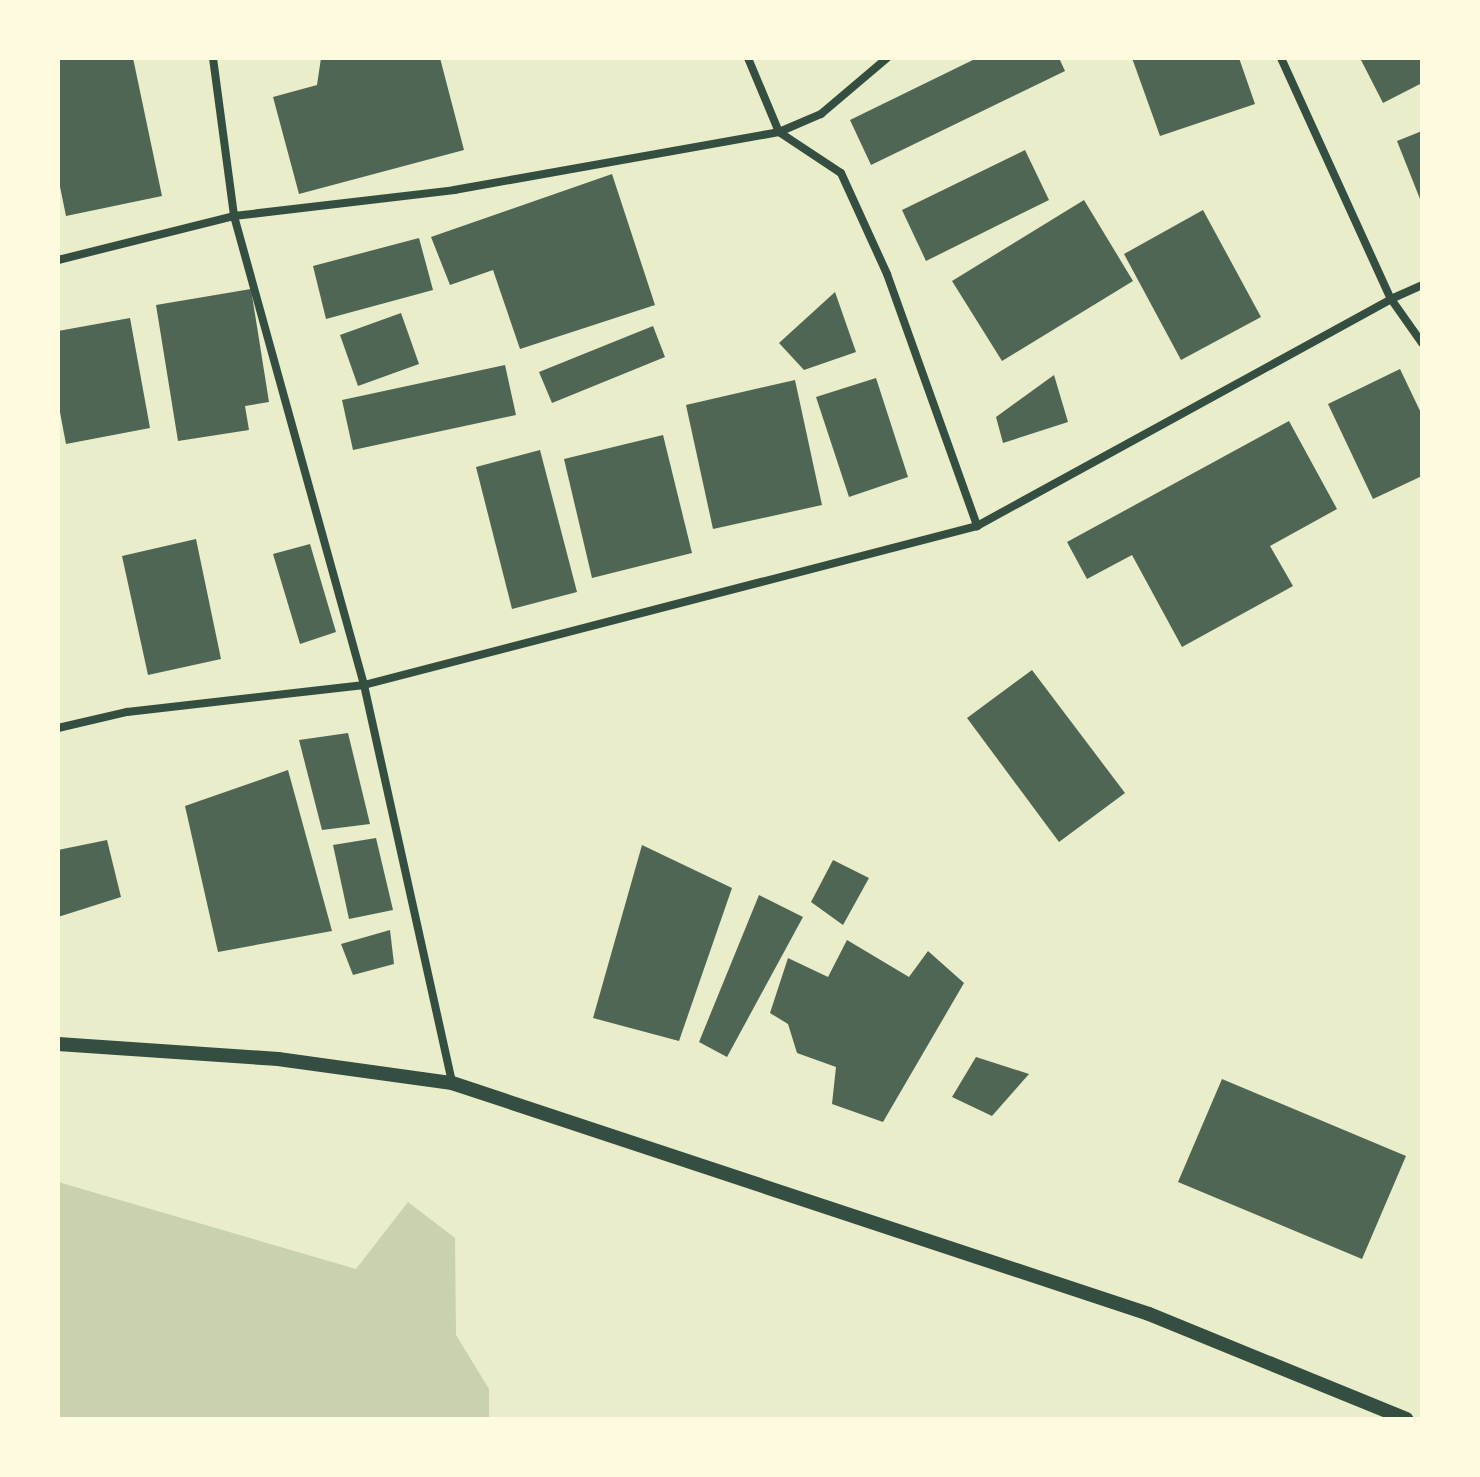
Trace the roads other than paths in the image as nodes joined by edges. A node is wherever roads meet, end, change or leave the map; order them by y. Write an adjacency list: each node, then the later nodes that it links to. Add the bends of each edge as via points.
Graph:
1 (213, 58): 6 (street)
2 (748, 58): 5 (street)
3 (887, 58): 5 (street, via 821,114)
4 (1281, 58): 9 (street)
5 (779, 132): 6 (street, via 454,190); 11 (street, via 841,173 887,274)
6 (234, 216): 7 (street); 12 (street)
7 (58, 260)
8 (1422, 285): 9 (street)
9 (1391, 299): 10 (street); 11 (street)
10 (1422, 343)
11 (977, 526): 12 (street)
12 (364, 685): 13 (street, via 127,712); 15 (street)
13 (58, 728)
14 (58, 1044): 15 (street, via 278,1059)
15 (452, 1083): 16 (street, via 1149,1314)
16 (1406, 1419)

